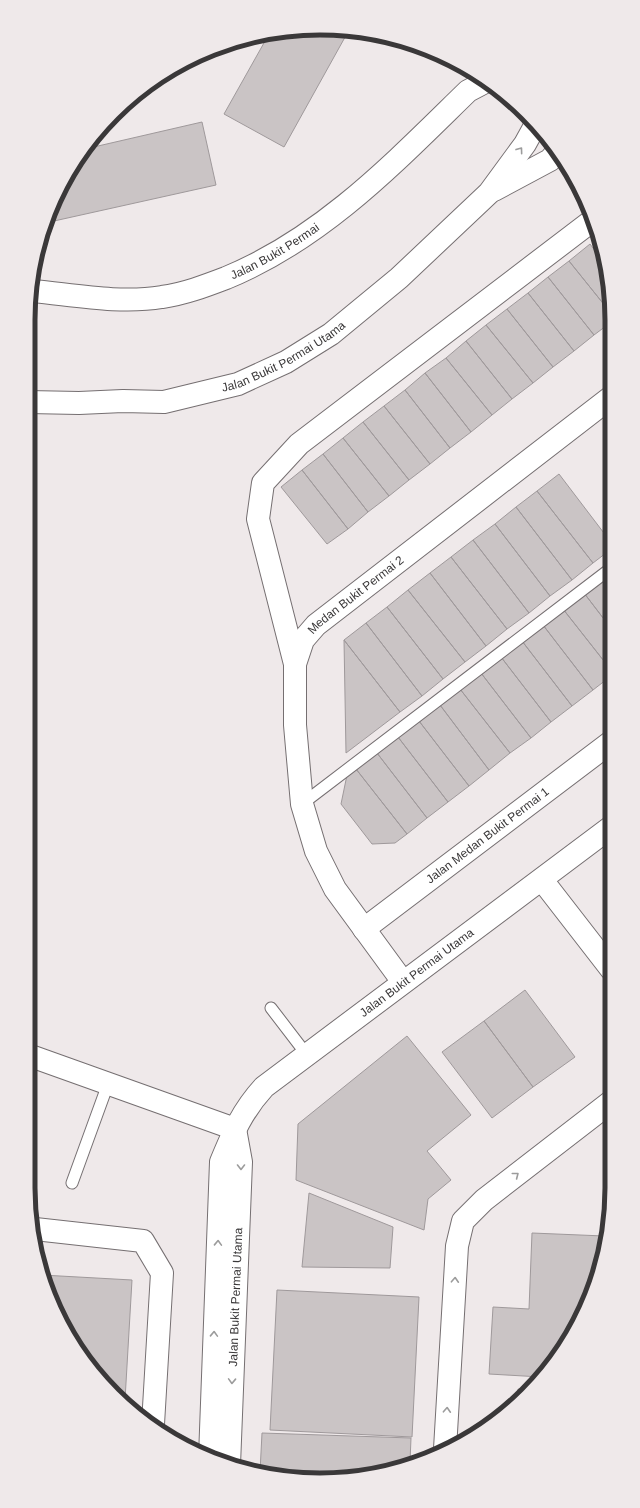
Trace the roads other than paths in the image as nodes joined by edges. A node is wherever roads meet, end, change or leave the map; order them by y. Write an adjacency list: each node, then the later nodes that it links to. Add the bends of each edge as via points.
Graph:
1 (477, 82): 6 (street, Jalan Bukit Permai, via 371,185 301,239 249,269 190,291 161,297 127,299)
2 (533, 130): 4 (street, Jalan Bukit Permai Utama, one-way to 2)
3 (553, 157): 4 (street, Jalan Bukit Permai Utama)
4 (489, 193): 7 (street, Jalan Bukit Permai Utama, via 399,278 331,334 265,372 238,384 164,402)
5 (588, 224): 10 (street, via 299,444 263,483 258,519)
6 (37, 291)
7 (35, 402)
8 (605, 402): 10 (street, Medan Bukit Permai 2, via 316,625 303,640)
9 (605, 573): 12 (lane)
10 (295, 664): 12 (street, Medan Bukit Permai 2, via 295,725)
11 (605, 747): 15 (street, Jalan Medan Bukit Permai 1)
12 (302, 804): 15 (street, Medan Bukit Permai 2, via 316,851 335,888)
13 (605, 833): 14 (street, Jalan Bukit Permai Utama)
14 (542, 880): 16 (street); 17 (street, Jalan Bukit Permai Utama)
15 (364, 928): 17 (street, Medan Bukit Permai 2)
16 (605, 961)
17 (403, 982): 19 (street, Jalan Bukit Permai Utama)
18 (271, 1008): 19 (lane)
19 (307, 1055): 23 (street, Jalan Bukit Permai Utama, via 264,1087 245,1110)
20 (35, 1058): 21 (street)
21 (108, 1084): 23 (street); 24 (lane)
22 (605, 1106): 27 (street, one-way to 22, via 457,1246 463,1221 484,1200)
23 (235, 1129): 28 (street, Jalan Bukit Permai Utama, one-way to 23, via 221,1162); 29 (street, Jalan Bukit Permai Utama, one-way to 29, via 241,1162)
24 (72, 1183)
25 (38, 1229): 26 (street, via 144,1241 162,1273)
26 (153, 1419)
27 (445, 1444)
28 (210, 1451)
29 (229, 1458)

